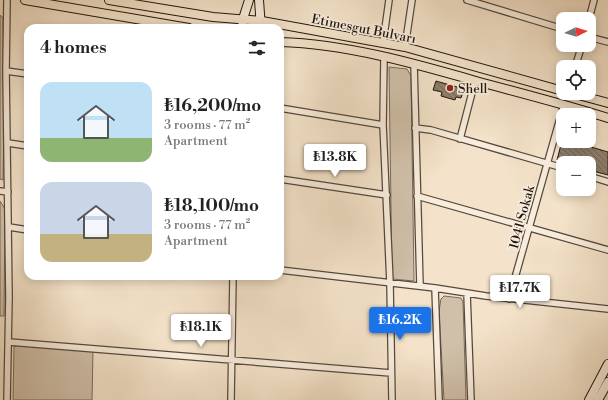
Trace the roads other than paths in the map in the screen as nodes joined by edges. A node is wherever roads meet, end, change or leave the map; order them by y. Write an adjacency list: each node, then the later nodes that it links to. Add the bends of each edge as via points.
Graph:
1 (7, 0): 26 (street)
2 (25, 0): 13 (main road)
3 (109, 0): 10 (main road, Etimesgut Bulvarı)
4 (249, 0): 12 (main road)
5 (259, 0): 16 (main road)
6 (389, 0): 22 (street)
7 (412, 0): 23 (street)
8 (467, 0): 17 (street)
9 (594, 0): 11 (street)
10 (135, 2): 12 (main road, Etimesgut Bulvarı, via 213,17)
11 (591, 12)
12 (243, 19): 14 (main road); 15 (main road, Etimesgut Bulvarı)
13 (166, 24)
14 (242, 24)
15 (259, 24)
16 (262, 24)
17 (556, 27)
18 (284, 28): 22 (main road, Etimesgut Bulvarı)
19 (596, 39): 21 (street)
20 (284, 42): 24 (main road, Etimesgut Bulvarı)
21 (608, 42)
22 (382, 43): 23 (main road, Etimesgut Bulvarı)
23 (405, 47): 29 (main road, Etimesgut Bulvarı)
24 (384, 57): 25 (main road, Etimesgut Bulvarı); 35 (street)
25 (414, 64): 28 (main road, Etimesgut Bulvarı); 36 (street)
26 (6, 71): 27 (street); 38 (street)
27 (24, 73)
28 (475, 80): 32 (main road, Etimesgut Bulvarı); 37 (street)
29 (556, 89)
30 (596, 100): 31 (main road)
31 (608, 103)
32 (564, 104): 34 (main road, Etimesgut Bulvarı); 40 (street, 1041 Sokak)
33 (284, 109): 35 (street)
34 (608, 118)
35 (383, 125): 47 (street)
36 (415, 128): 37 (street); 48 (street)
37 (460, 139): 40 (street)
38 (8, 143): 39 (street); 46 (street)
39 (24, 145)
40 (546, 163): 41 (street); 50 (street, 1041 Sokak)
41 (556, 166)
42 (596, 178): 44 (street)
43 (284, 180): 47 (street)
44 (608, 182)
45 (0, 191): 46 (street)
46 (8, 192): 49 (street)
47 (387, 194): 55 (street)
48 (417, 196): 50 (street); 56 (street)
49 (9, 227): 51 (street); 61 (street)
50 (530, 228): 52 (street); 59 (street, 1041 Sokak)
51 (24, 229)
52 (608, 250)
53 (284, 270): 55 (street)
54 (233, 280): 62 (street)
55 (390, 283): 56 (street); 64 (street)
56 (420, 286): 57 (street)
57 (435, 288): 58 (street); 69 (street)
58 (467, 293): 59 (street); 70 (street)
59 (509, 299): 60 (street)
60 (608, 309)
61 (8, 342): 62 (street); 66 (street)
62 (232, 359): 64 (street); 67 (street)
63 (608, 364): 71 (main road)
64 (392, 373): 68 (street)
65 (608, 382): 72 (main road)
66 (7, 400)
67 (231, 400)
68 (392, 400)
69 (440, 400)
70 (471, 400)
71 (589, 400)
72 (598, 400)

